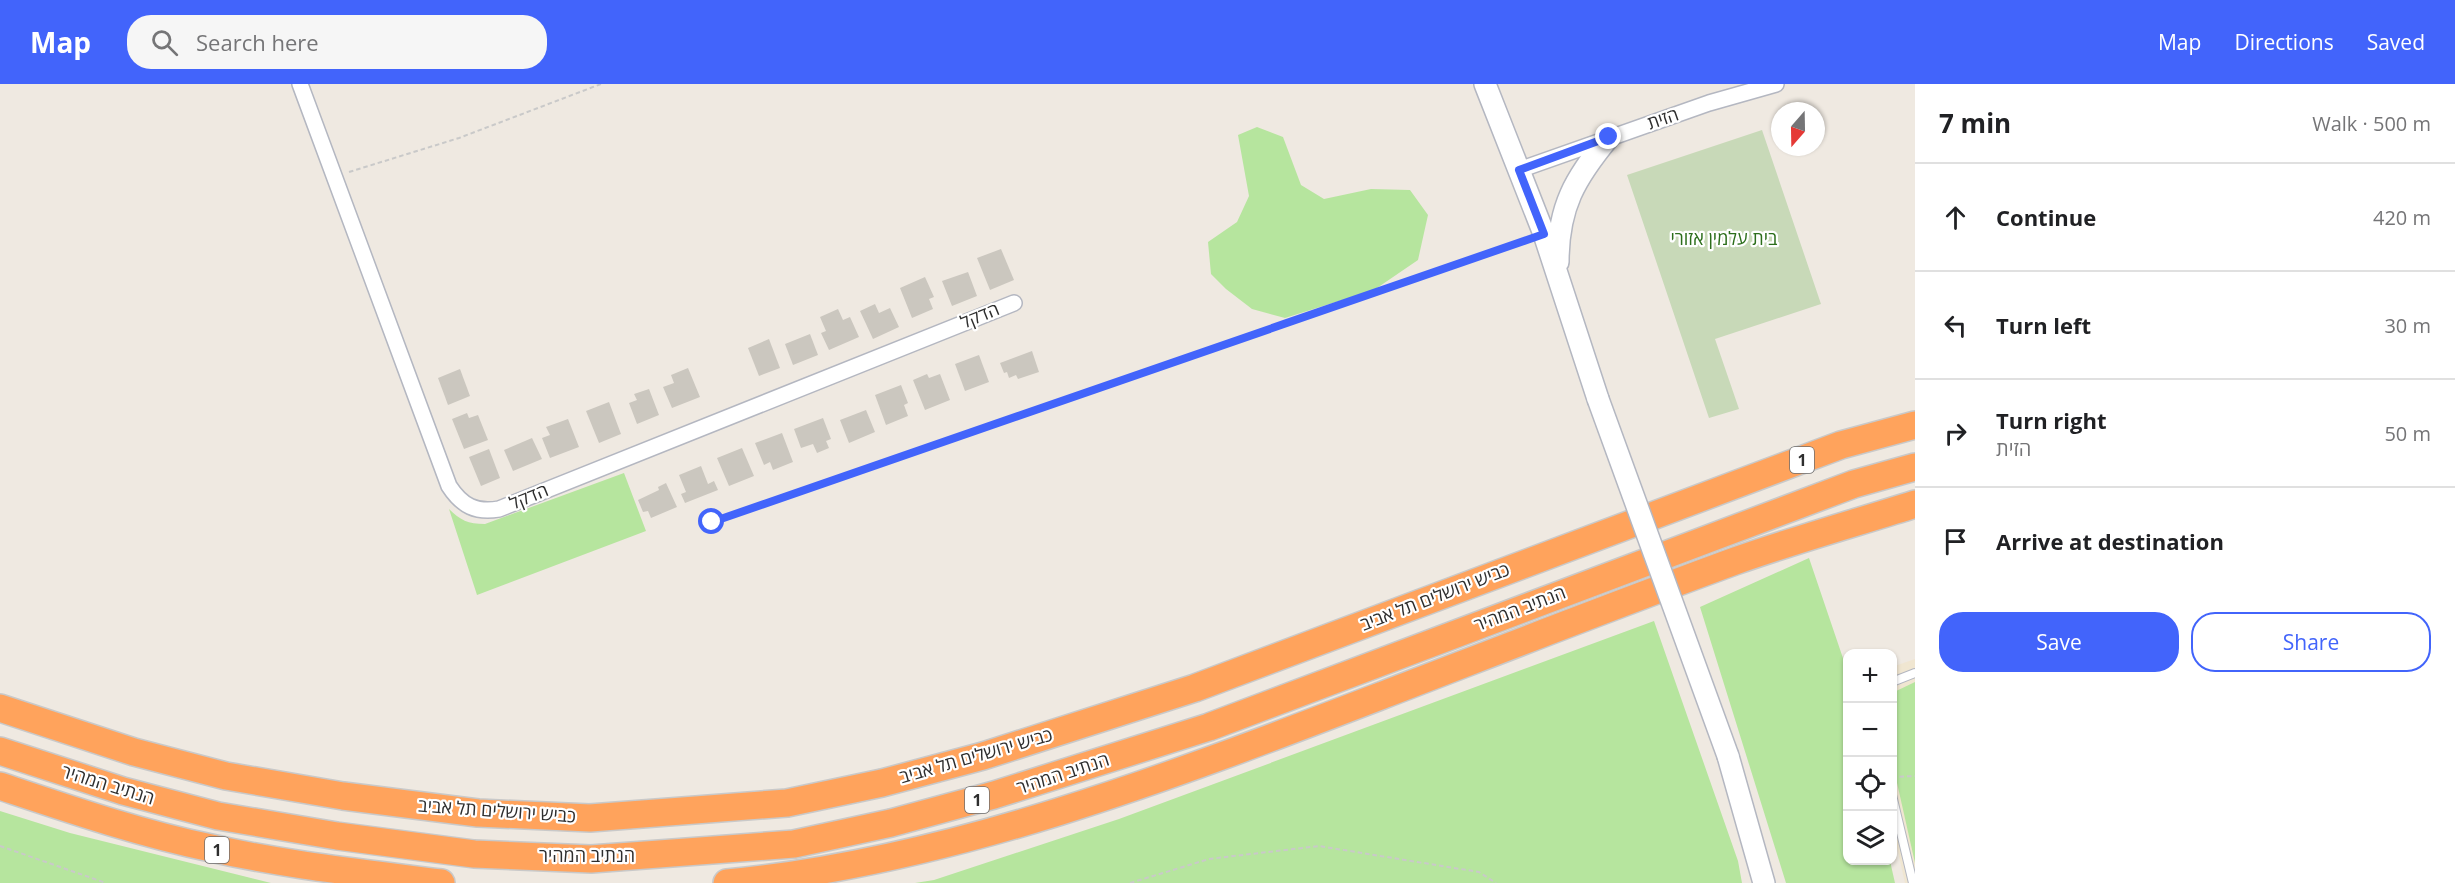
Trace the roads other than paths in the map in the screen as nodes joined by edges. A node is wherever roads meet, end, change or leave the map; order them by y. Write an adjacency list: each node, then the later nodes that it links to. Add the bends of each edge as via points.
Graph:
1 (300, 84): 7 (street, הדקל, via 449,486 457,499 476,510 500,508)
2 (1485, 84): 5 (main road)
3 (1776, 84): 4 (street, הזית)
4 (1609, 137): 5 (street, הזית); 6 (main road, via 1567,198 1558,236)
5 (1519, 170): 6 (main road)
6 (1558, 280): 19 (main road, bridge, via 1728,756)
7 (1014, 303)
8 (1915, 425): 13 (highway, כביש ירושלים תל אביב / 1, via 1841,445 1195,688 983,756 788,803 590,818 478,813 226,776 135,752)
9 (1915, 467): 14 (highway, הנתיב המהיר / 1, via 1842,489 1198,730 994,795 794,844 591,859 474,854 218,816 123,791)
10 (1915, 504): 18 (highway, 1, via 1739,560 1220,758 1120,790 899,855 799,876)
11 (1915, 672): 12 (lane)
12 (1897, 680)
13 (0, 708)
14 (0, 751)
15 (0, 786): 17 (highway, 1, via 114,823 211,848)
16 (1897, 811): 20 (lane)
17 (441, 883)
18 (727, 883)
19 (1764, 883)
20 (1913, 883)

